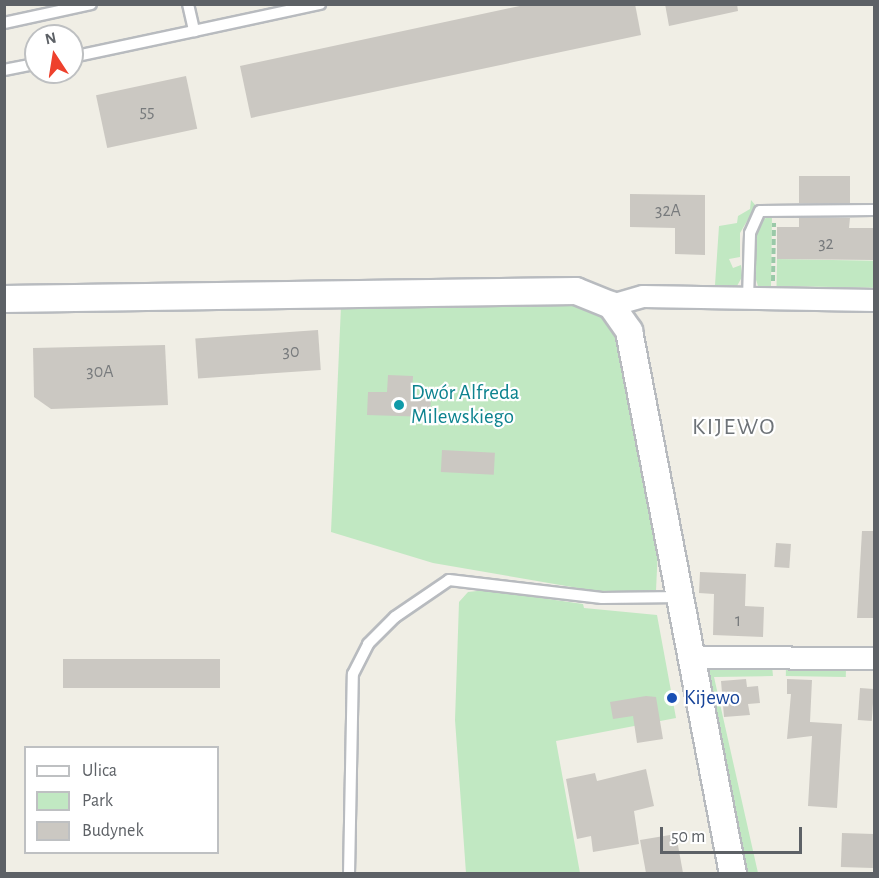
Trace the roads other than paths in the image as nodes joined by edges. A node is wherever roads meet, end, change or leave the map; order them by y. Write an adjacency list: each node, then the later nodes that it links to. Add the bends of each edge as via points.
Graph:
1 (91, 4): 4 (lane)
2 (188, 4): 5 (lane)
3 (320, 4): 5 (lane)
4 (4, 23)
5 (194, 31): 6 (lane)
6 (84, 54)
7 (24, 66): 8 (lane)
8 (4, 70)
9 (874, 210): 10 (lane, via 760,211 750,233)
10 (748, 298): 12 (street); 13 (street, via 643,296)
11 (4, 299): 13 (street, via 576,291)
12 (874, 300)
13 (611, 305): 14 (street, via 628,331)
14 (682, 597): 15 (street); 17 (lane, via 591,597 449,580 395,617 368,644 353,674)
15 (693, 657): 16 (street); 18 (street)
16 (874, 658)
17 (349, 873)
18 (733, 873)

